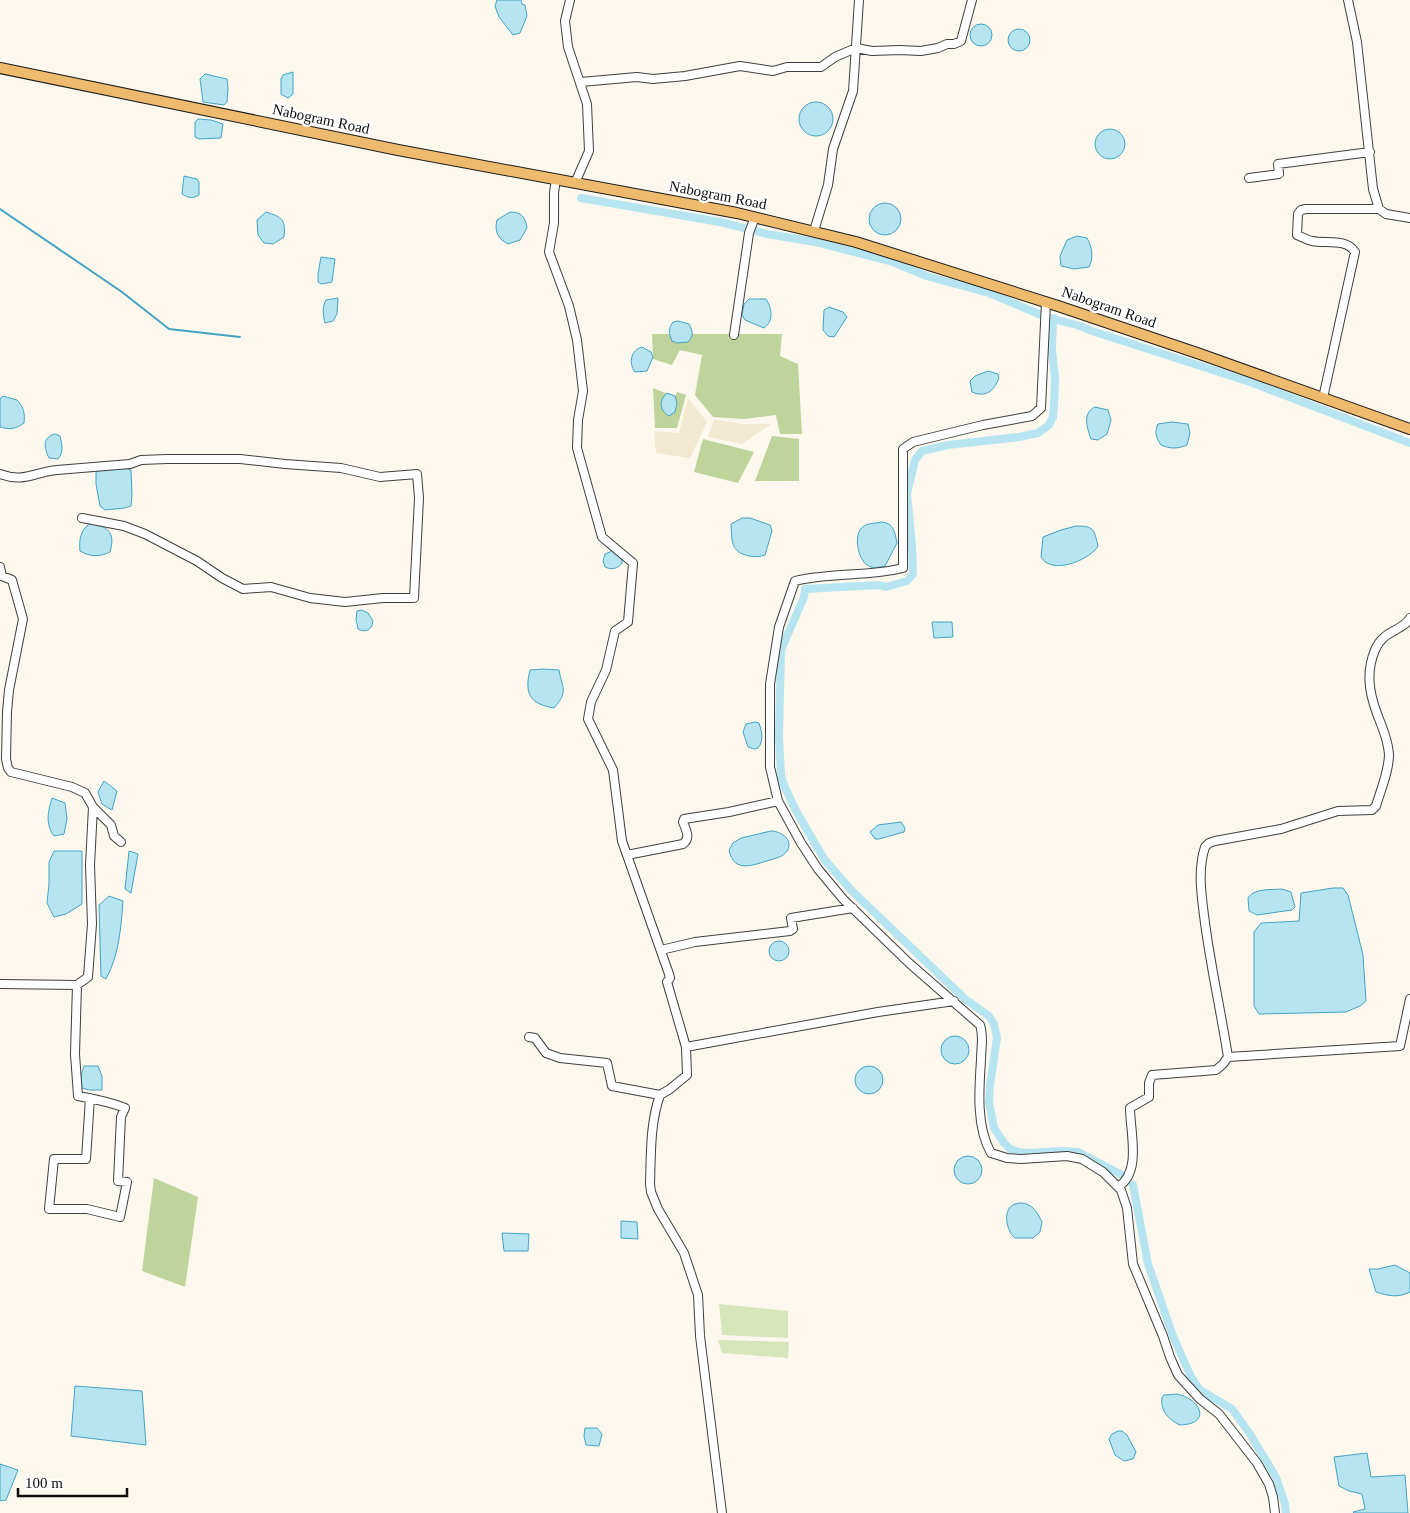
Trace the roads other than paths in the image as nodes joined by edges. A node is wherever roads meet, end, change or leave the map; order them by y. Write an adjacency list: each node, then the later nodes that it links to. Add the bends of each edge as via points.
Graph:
1 (570, 0): 7 (street, via 565,21 568,47)
2 (859, 0): 5 (street)
3 (972, 0): 5 (street, via 962,41 921,51)
4 (1348, 0): 8 (street, via 1357,42)
5 (856, 48): 7 (street, via 821,67 787,67 774,71 740,66 685,76); 15 (street, via 853,91 833,149 828,185)
6 (0, 68): 10 (main road, Nabogram Road)
7 (581, 82): 11 (street, via 587,104 589,151)
8 (1370, 152): 9 (street, via 1278,164 1279,174); 12 (street)
9 (1249, 178)
10 (556, 179): 11 (main road, Nabogram Road); 27 (street, via 549,252 569,306 577,340 583,390 577,448 602,537 633,562 628,622 615,631 606,670 591,702 588,719 613,770)
11 (575, 183): 14 (main road, Nabogram Road)
12 (1378, 209): 13 (street, via 1386,214); 18 (street, via 1306,209 1298,214 1297,235 1314,242 1347,245 1354,250)
13 (1410, 218)
14 (754, 220): 15 (main road, Nabogram Road); 17 (street, via 749,233)
15 (814, 231): 16 (main road, Nabogram Road)
16 (1046, 304): 18 (main road, Nabogram Road); 24 (street, via 1042,408 1032,416 913,442 903,448 903,568 795,581 780,627 770,684 770,767)
17 (734, 335)
18 (1323, 398): 19 (main road, Nabogram Road)
19 (1410, 429)
20 (0, 474): 21 (street, via 11,478 32,477 54,470 167,459 240,459 341,468 380,477 417,474 419,498 414,598 345,602 310,598 271,587 242,589 146,534)
21 (82, 518)
22 (0, 568): 25 (street, via 2,576 12,580 23,619 9,690 8,768 11,772 72,787 85,793)
23 (1410, 618): 36 (street, via 1407,624 1384,637 1371,661 1369,688 1389,754 1376,806 1372,810 1338,811 1281,829 1215,841 1205,847 1202,903)
24 (778, 801): 27 (street, via 684,819 688,840 683,844); 28 (street, via 818,869)
25 (93, 807): 26 (street, via 111,825); 31 (street, via 88,977)
26 (120, 842)
27 (626, 855): 29 (street)
28 (853, 908): 29 (street, via 792,918 793,929 790,931 695,942); 33 (street, via 909,963)
29 (661, 950): 35 (street)
30 (0, 984): 31 (street)
31 (78, 985): 38 (street, via 78,1096)
32 (1410, 999): 36 (street, via 1400,1046)
33 (954, 1001): 35 (street); 39 (street, via 980,1025 983,1033 981,1118 986,1146 991,1153 1021,1160 1061,1156 1082,1159 1103,1172)
34 (529, 1037): 37 (street, via 535,1038 546,1053 560,1058 607,1063 612,1086)
35 (686, 1047): 37 (street, via 687,1075)
36 (1228, 1057): 39 (street, via 1216,1070 1152,1075 1149,1097 1130,1108 1132,1169)
37 (660, 1095): 40 (street, via 653,1126 651,1192 684,1253 698,1295)
38 (90, 1098): 38 (street, via 125,1108 121,1117 118,1181 126,1182 120,1217 87,1208 49,1209 54,1159 86,1159)
39 (1118, 1187): 41 (street, via 1127,1208 1133,1264 1178,1375 1200,1400 1219,1414 1257,1463 1269,1484)
40 (722, 1513)
41 (1275, 1513)

